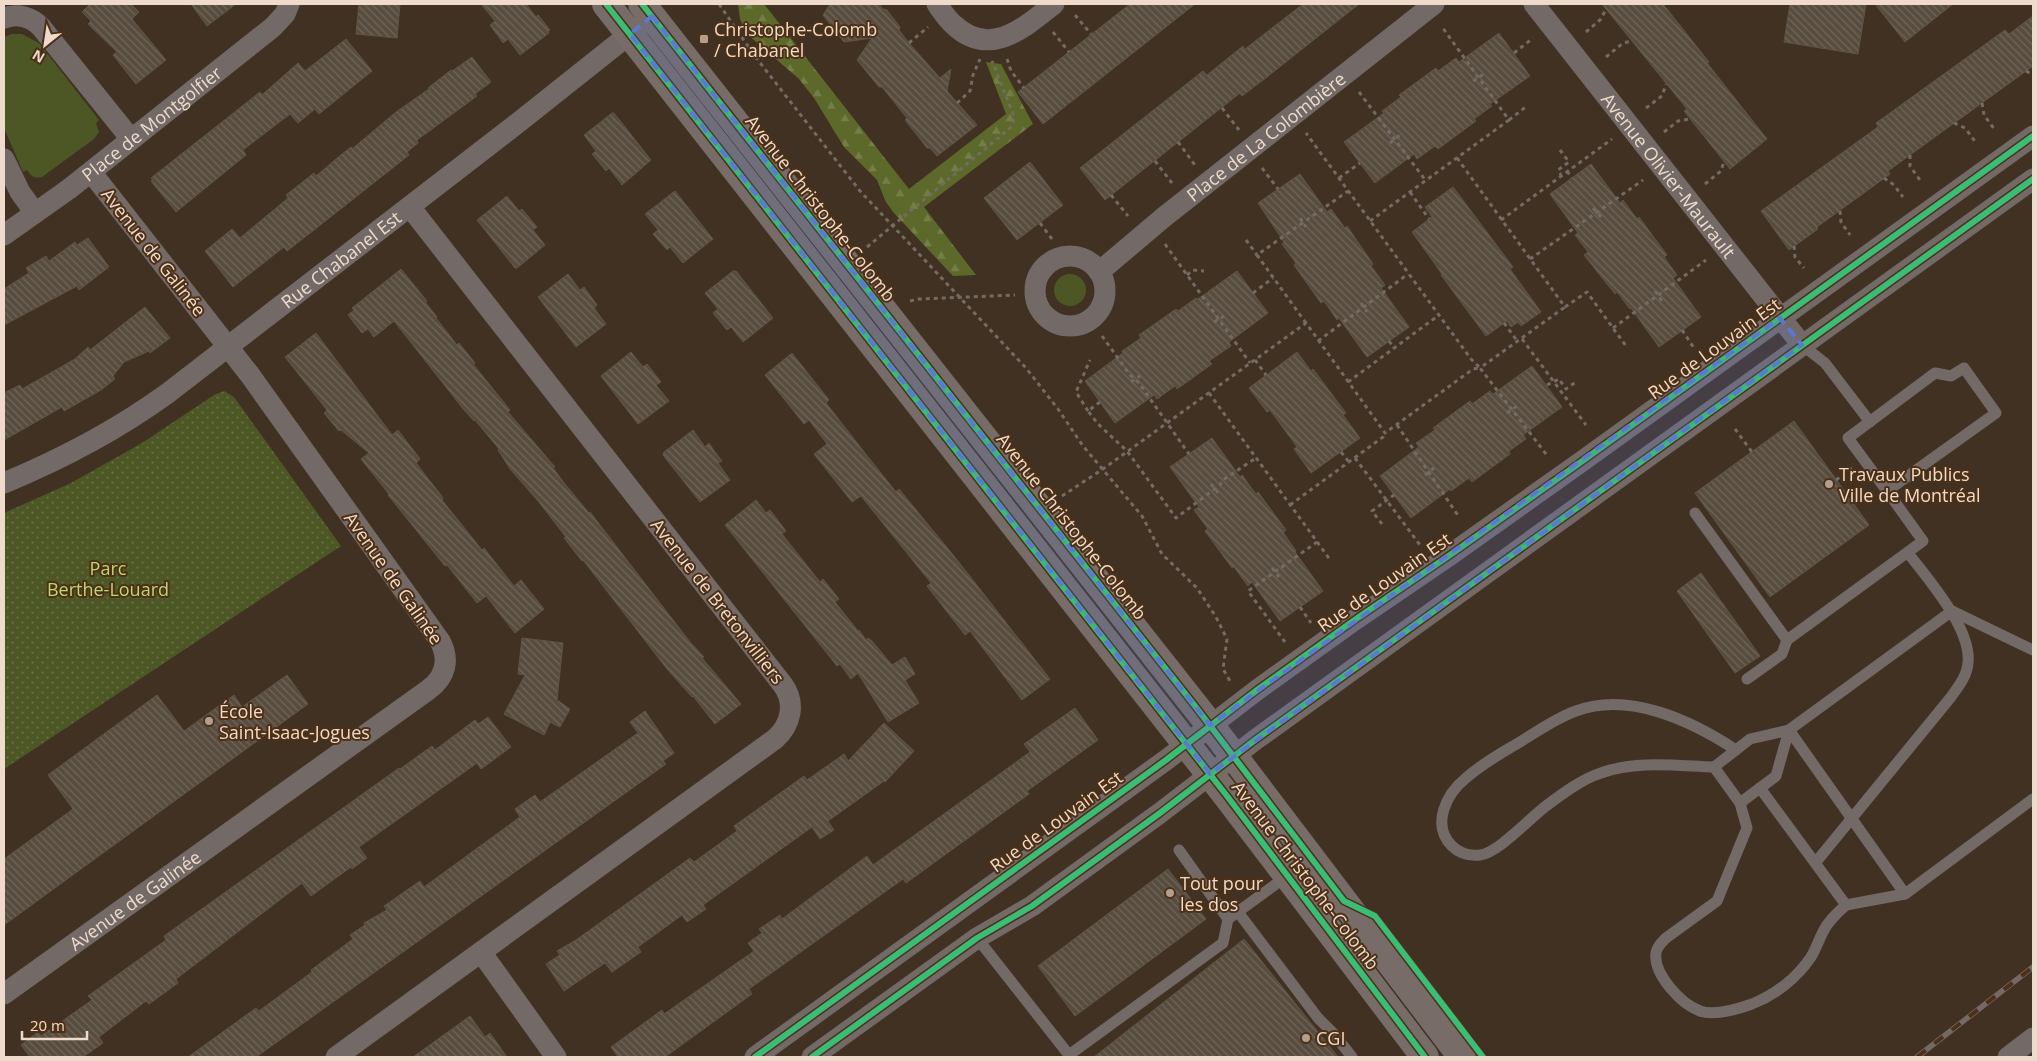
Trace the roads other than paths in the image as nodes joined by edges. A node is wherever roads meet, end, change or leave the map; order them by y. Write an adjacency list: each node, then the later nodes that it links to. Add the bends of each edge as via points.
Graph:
1 (289, 4): 11 (street, Place de Montgolfier, via 273,28)
2 (606, 4): 9 (main road, Avenue Christophe-Colomb)
3 (937, 4): 4 (street, via 960,30 975,37 991,39 1016,33)
4 (1054, 4)
5 (1434, 4): 18 (street, Place de La Colombière)
6 (1534, 4): 19 (street, Avenue Olivier-Maurault)
7 (647, 10): 9 (street, Rue Chabanel Est); 31 (main road, Avenue Christophe-Colomb)
8 (4, 18): 11 (street, via 26,17 42,27)
9 (630, 34): 15 (street, Rue Chabanel Est); 33 (main road, Avenue Christophe-Colomb)
10 (2033, 136): 19 (street, Rue de Louvain Est)
11 (131, 139): 13 (street, Place de Montgolfier)
12 (4, 159): 16 (street, via 20,192)
13 (91, 172): 16 (street, Place de Montgolfier); 21 (street, Avenue de Galinée)
14 (2033, 179): 20 (street)
15 (410, 207): 21 (street, Rue Chabanel Est); 49 (street, Avenue de Bretonvilliers, via 783,685 790,702 788,723 775,739)
16 (35, 213): 17 (street, Place de Montgolfier)
17 (4, 235)
18 (1099, 272)
19 (1780, 318): 20 (street, Avenue Olivier-Maurault); 31 (street, Rue de Louvain Est)
20 (1802, 345): 22 (lane, via 1825,363); 35 (street)
21 (228, 348): 23 (street, Rue Chabanel Est, via 116,428 65,456); 50 (street, Avenue de Galinée, via 256,382 440,641 445,653 444,672 428,690)
22 (1870, 422): 24 (lane, via 1848,438); 24 (lane, via 1934,374 1951,376 1964,368 1996,413)
23 (4, 483)
24 (1887, 491): 26 (lane, via 1923,541)
25 (1695, 514): 28 (lane)
26 (1908, 553): 27 (lane); 28 (lane)
27 (1952, 611): 29 (lane); 32 (lane); 41 (lane, via 1968,649 1963,679)
28 (1787, 640): 30 (lane, via 1782,654)
29 (2033, 650)
30 (1747, 679)
31 (1210, 725): 33 (street, Rue de Louvain Est); 35 (main road, Avenue Christophe-Colomb)
32 (1789, 730): 34 (lane, via 1750,739); 38 (lane, via 1776,776); 41 (lane)
33 (1186, 744): 37 (main road, Avenue Christophe-Colomb); 55 (street, Rue de Louvain Est)
34 (1736, 750): 36 (lane); 36 (lane, via 1709,732 1653,710 1602,705 1577,710 1540,729 1462,781 1445,805 1442,832 1457,851 1469,856 1482,855 1494,849 1546,806 1601,772 1638,766)
35 (1234, 756): 37 (street); 59 (main road, Avenue Christophe-Colomb)
36 (1714, 767): 40 (lane)
37 (1210, 774): 44 (main road, Avenue Christophe-Colomb); 48 (street, via 1032,906)
38 (1760, 788): 40 (lane); 43 (lane)
39 (2033, 799): 45 (lane)
40 (1740, 803): 46 (lane, via 1747,828 1717,901 1666,938 1656,953 1663,978 1686,1004 1701,1012 1717,1012 1752,1004 1782,988 1808,962 1824,929)
41 (1852, 819): 43 (lane); 45 (lane)
42 (1179, 850): 47 (lane)
43 (1816, 862): 46 (lane)
44 (1287, 876): 47 (lane); 58 (main road, Avenue Christophe-Colomb)
45 (1905, 894): 46 (lane)
46 (1846, 905)
47 (1233, 916): 52 (lane, via 1223,943); 57 (lane)
48 (977, 938): 52 (lane); 56 (street)
49 (481, 952): 53 (street, Avenue de Bretonvilliers); 54 (street)
50 (4, 994)
51 (2033, 1038): 60 (street)
52 (1069, 1056)
53 (336, 1057)
54 (556, 1057)
55 (755, 1057)
56 (812, 1057)
57 (1352, 1057)
58 (1425, 1057)
59 (1462, 1057)
60 (2008, 1057)

